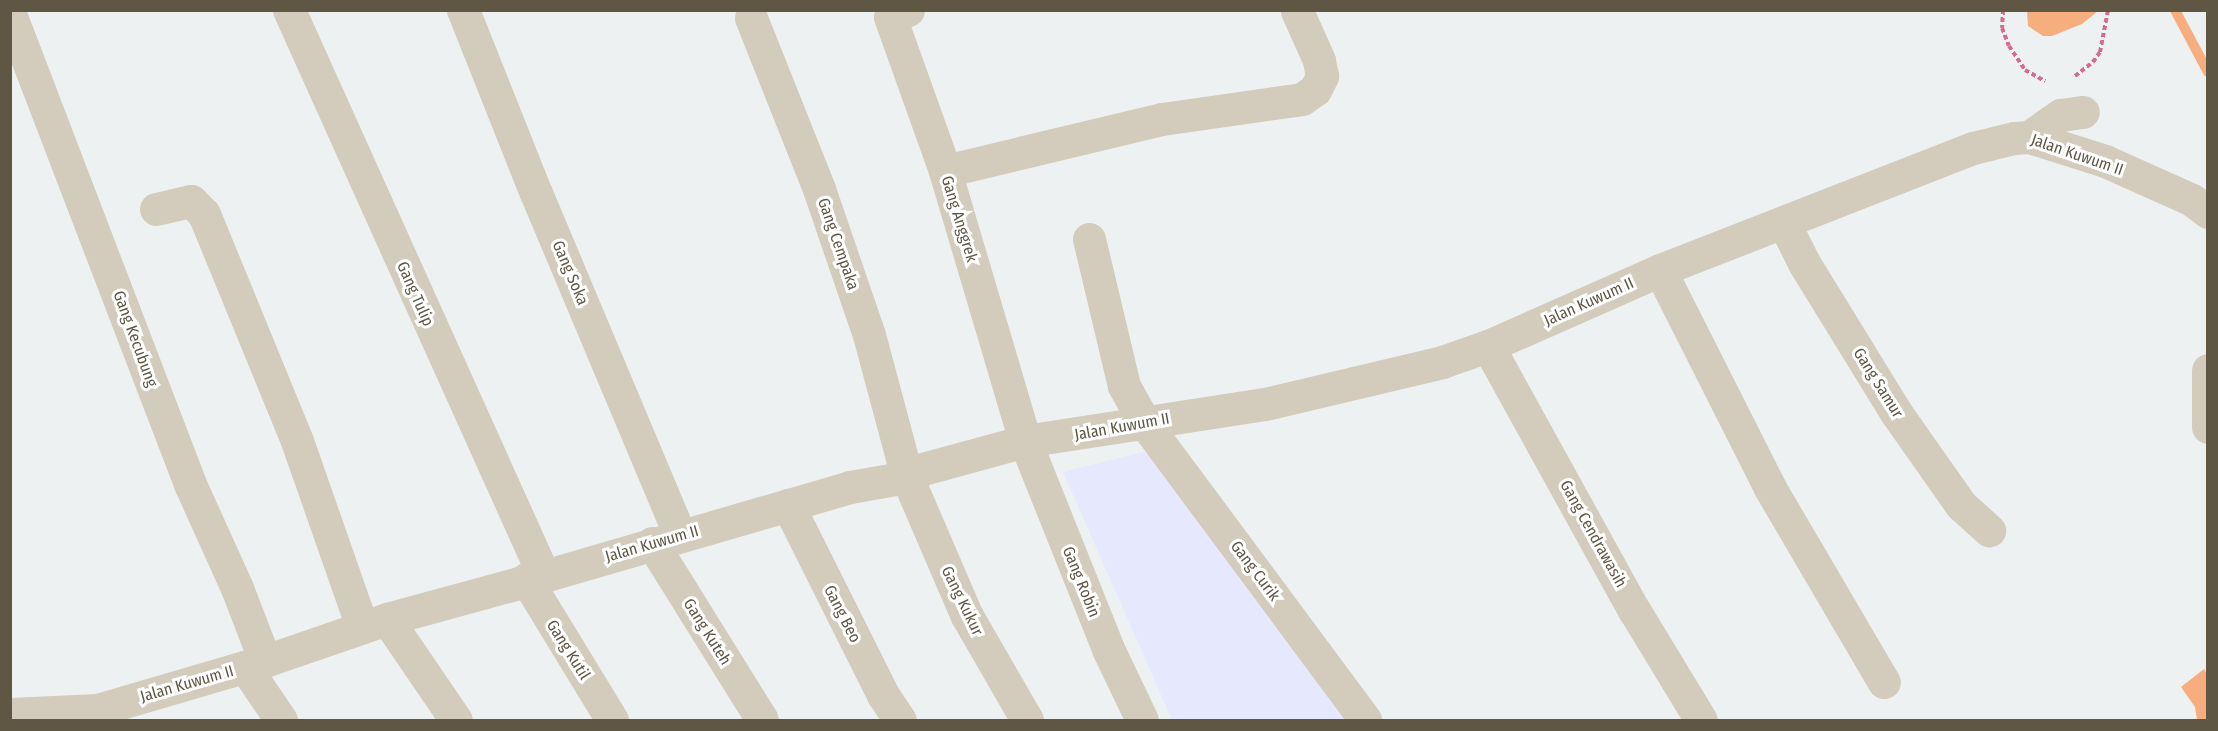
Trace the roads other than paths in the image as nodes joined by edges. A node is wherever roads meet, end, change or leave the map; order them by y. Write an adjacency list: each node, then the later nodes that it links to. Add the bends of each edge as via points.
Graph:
1 (290, 10): 24 (street, Gang Tulip)
2 (463, 10): 23 (street, Gang Soka)
3 (1297, 11): 9 (street, via 1322,76 1316,90 1302,99 1162,119)
4 (895, 13): 9 (street, Gang Anggrek)
5 (10, 14): 26 (street, Gang Kecubung, via 190,484 237,588)
6 (751, 18): 20 (street, Gang Cempaka, via 819,189 869,335)
7 (2083, 112): 8 (street, via 2061,115)
8 (2029, 137): 11 (street, Jalan Kuwum II, via 2105,161 2192,200); 12 (street, Jalan Kuwum II, via 1973,148)
9 (945, 171): 19 (street, Gang Anggrek)
10 (156, 209): 25 (street, via 191,201 204,214)
11 (2208, 212)
12 (1784, 223): 14 (street, Jalan Kuwum II); 22 (street, Gang Samur, via 1804,263 1897,414 1961,505)
13 (1089, 239): 17 (street, Gang Curik, via 1124,387)
14 (1660, 270): 15 (street, Jalan Kuwum II); 27 (street, via 1770,488)
15 (1488, 346): 17 (street, Jalan Kuwum II, via 1392,375 1265,404); 38 (street, Gang Cendrawasih, via 1634,610)
16 (2208, 370): 18 (street)
17 (1144, 422): 19 (street, Jalan Kuwum II); 37 (street, Gang Curik)
18 (2208, 427)
19 (1025, 441): 20 (street, Jalan Kuwum II, via 919,470); 36 (street, Gang Robin, via 1109,651)
20 (907, 477): 21 (street, Jalan Kuwum II, via 850,487); 35 (street, Gang Kukur, via 967,616)
21 (788, 506): 23 (street, Jalan Kuwum II); 34 (street, Gang Beo, via 883,694)
22 (1989, 530)
23 (666, 539): 24 (street, Jalan Kuwum II); 33 (street, Gang Kuteh)
24 (535, 578): 25 (street, Jalan Kuwum II); 32 (street, Gang Kutil)
25 (374, 623): 26 (street, Jalan Kuwum II); 31 (street)
26 (255, 664): 29 (street, Jalan Kuwum II); 30 (street, Gang Kecubung)
27 (1884, 682)
28 (10, 714): 29 (street, Jalan Kuwum II)
29 (100, 715)
30 (281, 720)
31 (456, 720)
32 (612, 720)
33 (762, 720)
34 (900, 720)
35 (1027, 720)
36 (1142, 720)
37 (1365, 720)
38 (1701, 720)

